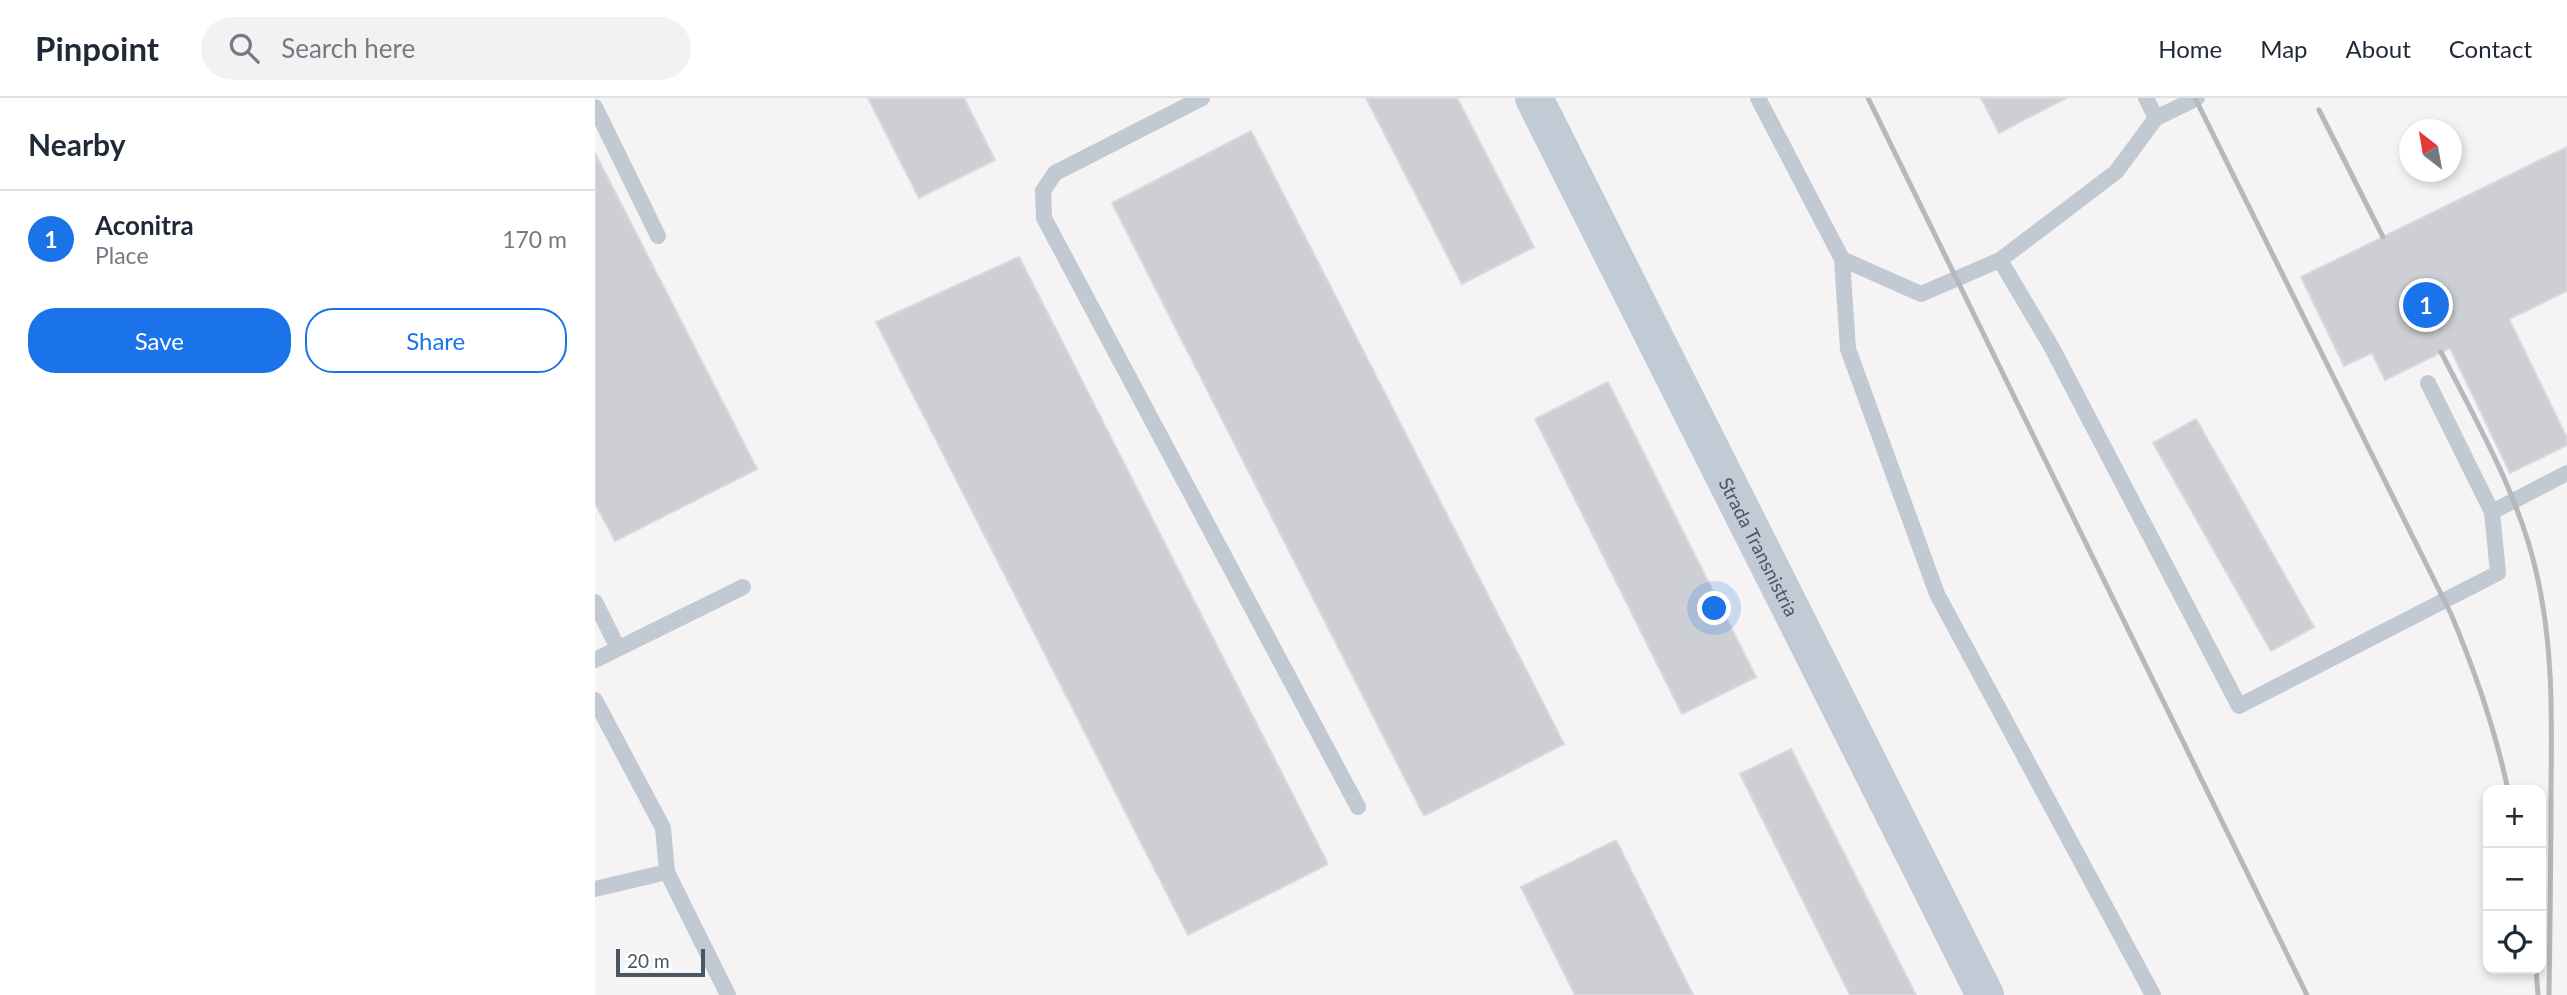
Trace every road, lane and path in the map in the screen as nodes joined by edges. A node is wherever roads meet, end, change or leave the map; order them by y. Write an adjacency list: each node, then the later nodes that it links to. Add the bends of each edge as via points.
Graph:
1 (1202, 98): 19 (lane, via 1055,173 1043,191 1044,218)
2 (1534, 98): 23 (street, Strada Transnistria)
3 (1758, 98): 9 (lane)
4 (2146, 98): 7 (lane)
5 (2197, 98): 7 (lane)
6 (595, 107): 8 (lane)
7 (2156, 118): 10 (lane, via 2116,172)
8 (658, 236)
9 (1842, 259): 10 (lane, via 1921,294); 24 (lane, via 1848,349 1937,594)
10 (2000, 260): 13 (lane, via 2051,346 2239,706 2498,573)
11 (2428, 383): 13 (lane)
12 (2567, 473): 13 (lane)
13 (2492, 512)
14 (743, 587): 16 (lane)
15 (595, 602): 16 (lane)
16 (618, 648): 17 (lane)
17 (595, 660)
18 (595, 700): 20 (lane, via 663,828)
19 (1358, 807)
20 (667, 872): 21 (lane); 22 (lane)
21 (595, 889)
22 (728, 995)
23 (1985, 995)
24 (2153, 995)

